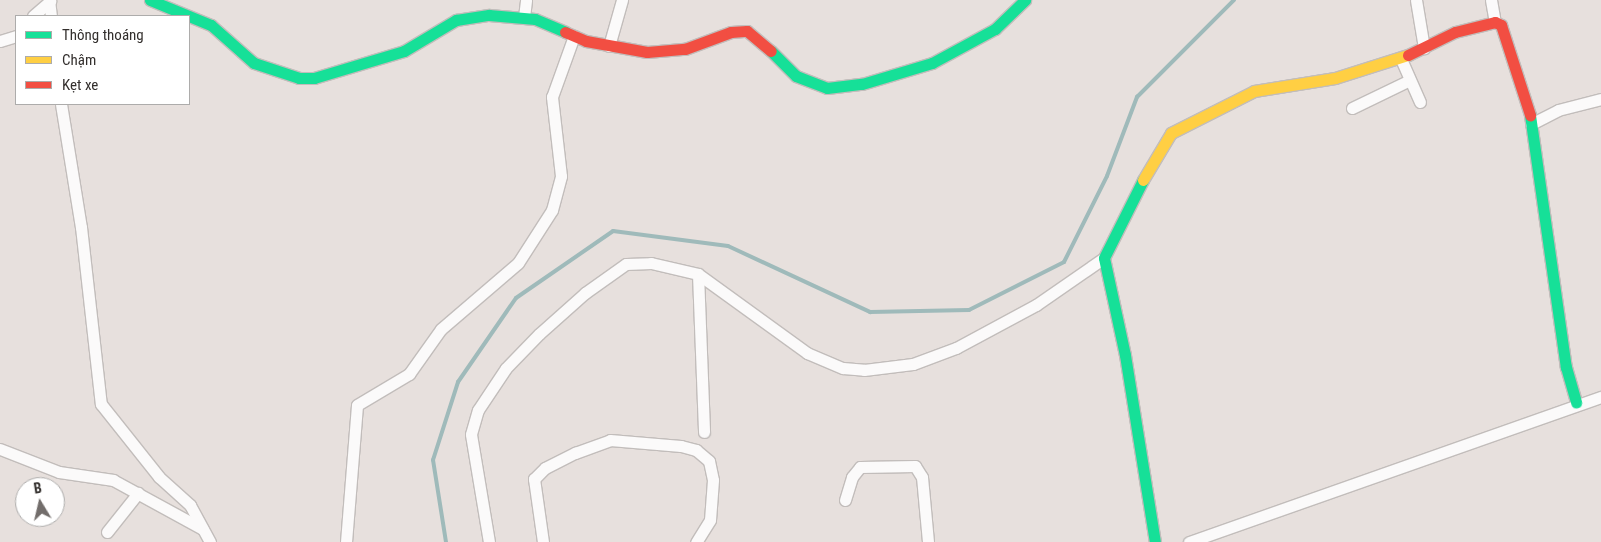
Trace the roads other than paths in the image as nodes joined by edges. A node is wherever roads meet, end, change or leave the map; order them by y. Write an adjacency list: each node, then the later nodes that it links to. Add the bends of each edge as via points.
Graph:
1 (50, 0): 8 (street); 9 (street)
2 (150, 0): 10 (street)
3 (526, 0): 12 (street)
4 (622, 0): 17 (street)
5 (1025, 0): 17 (street, via 995,29 932,63 842,88 826,88 800,79 760,38 747,31 731,32 674,51 646,52)
6 (1416, 0): 18 (street)
7 (1491, 0): 13 (street)
8 (34, 15)
9 (51, 15)
10 (187, 15)
11 (190, 16): 12 (street, via 211,25 254,63 307,78 404,51 464,17)
12 (524, 17): 15 (street, via 547,23)
13 (1495, 22): 18 (street, via 1455,32); 25 (street, via 1504,29 1510,45)
14 (15, 36): 16 (street)
15 (574, 36): 17 (street); 38 (street, via 552,97 561,176 552,210 518,263 441,329 409,374 357,405)
16 (0, 41)
17 (609, 46)
18 (1424, 48): 19 (street)
19 (1401, 59): 20 (street); 26 (street, via 1335,78 1266,87 1178,127 1155,156)
20 (1410, 80): 22 (street); 24 (street)
21 (1601, 99): 25 (street, via 1558,110)
22 (1420, 102)
23 (61, 105): 34 (street, via 81,227 101,404 159,477 190,505)
24 (1352, 108)
25 (1531, 124): 29 (street, via 1566,367)
26 (1104, 258): 27 (street, via 1036,305 956,348 912,364 878,370 842,368 806,353); 43 (street, via 1125,355)
27 (698, 274): 30 (street); 39 (street, via 651,262 626,264 585,293 506,368 478,410 471,434)
28 (1601, 396): 29 (street)
29 (1576, 403): 36 (street)
30 (704, 432)
31 (0, 449): 32 (street, via 59,472 113,480)
32 (138, 493): 34 (street); 35 (street)
33 (845, 500): 42 (street, via 852,477 860,467 915,466 922,477)
34 (203, 529): 37 (street)
35 (107, 532)
36 (1221, 537): 44 (street)
37 (210, 542)
38 (346, 542)
39 (489, 542)
40 (543, 542): 41 (street, via 532,485 538,473 575,452 610,440 681,446 696,450 709,461 713,480 710,520)
41 (696, 542)
42 (928, 542)
43 (1155, 542)
44 (1189, 542)

